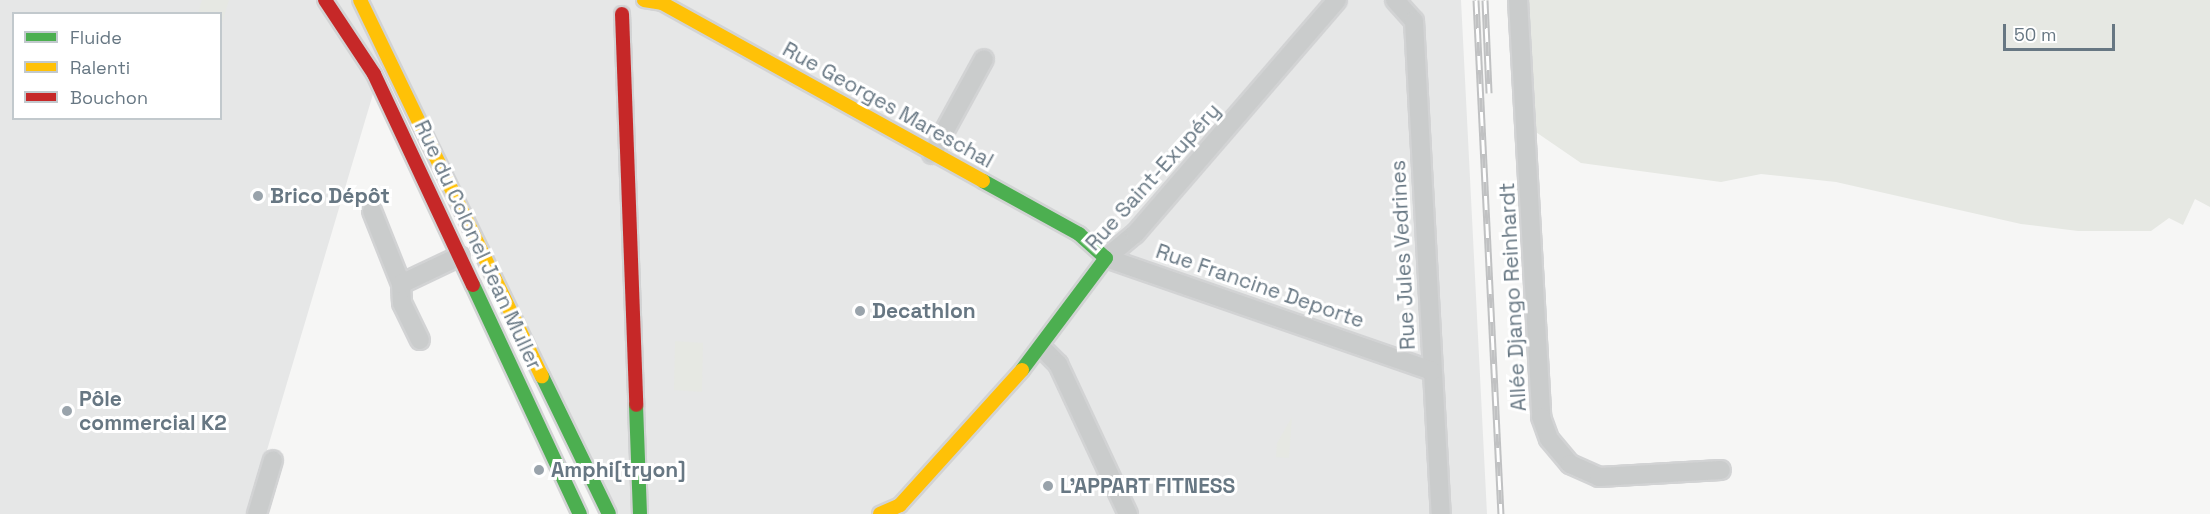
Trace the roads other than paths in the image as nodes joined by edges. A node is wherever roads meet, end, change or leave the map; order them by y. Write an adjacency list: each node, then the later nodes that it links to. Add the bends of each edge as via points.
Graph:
1 (325, 0): 12 (main road, Rue du Colonel Jean Muller, via 374,74)
2 (360, 0): 23 (main road, Rue du Colonel Jean Muller, via 387,48 526,337 588,477)
3 (642, 0): 8 (main road); 10 (main road, Rue Georges Mareschal, via 663,3)
4 (1336, 0): 13 (street, Rue Saint-Exupéry, via 1135,234)
5 (1395, 0): 17 (street, Rue Jules Vedrines, via 1414,21)
6 (1518, 0): 19 (street, Allée Django Reinhardt, via 1541,417 1549,439 1570,464 1599,477)
7 (607, 5): 8 (main road)
8 (622, 14): 24 (main road)
9 (984, 59): 10 (street)
10 (932, 154): 13 (main road, Rue Georges Mareschal, via 1079,234)
11 (372, 211): 14 (street)
12 (460, 256): 14 (street); 22 (main road, Rue du Colonel Jean Muller)
13 (1106, 258): 16 (main road, Rue Saint-Exupéry); 17 (street, Rue Francine Deporte)
14 (401, 284): 15 (street, via 402,303)
15 (420, 340)
16 (1042, 348): 20 (main road, Rue Saint-Exupéry); 26 (street, via 1058,364)
17 (1432, 370): 27 (street, Rue Jules Vedrines)
18 (273, 460): 21 (street)
19 (1721, 470)
20 (903, 509): 25 (main road, Rue Saint-Exupéry)
21 (257, 514)
22 (580, 514)
23 (609, 514)
24 (640, 514)
25 (880, 514)
26 (1128, 514)
27 (1441, 514)

